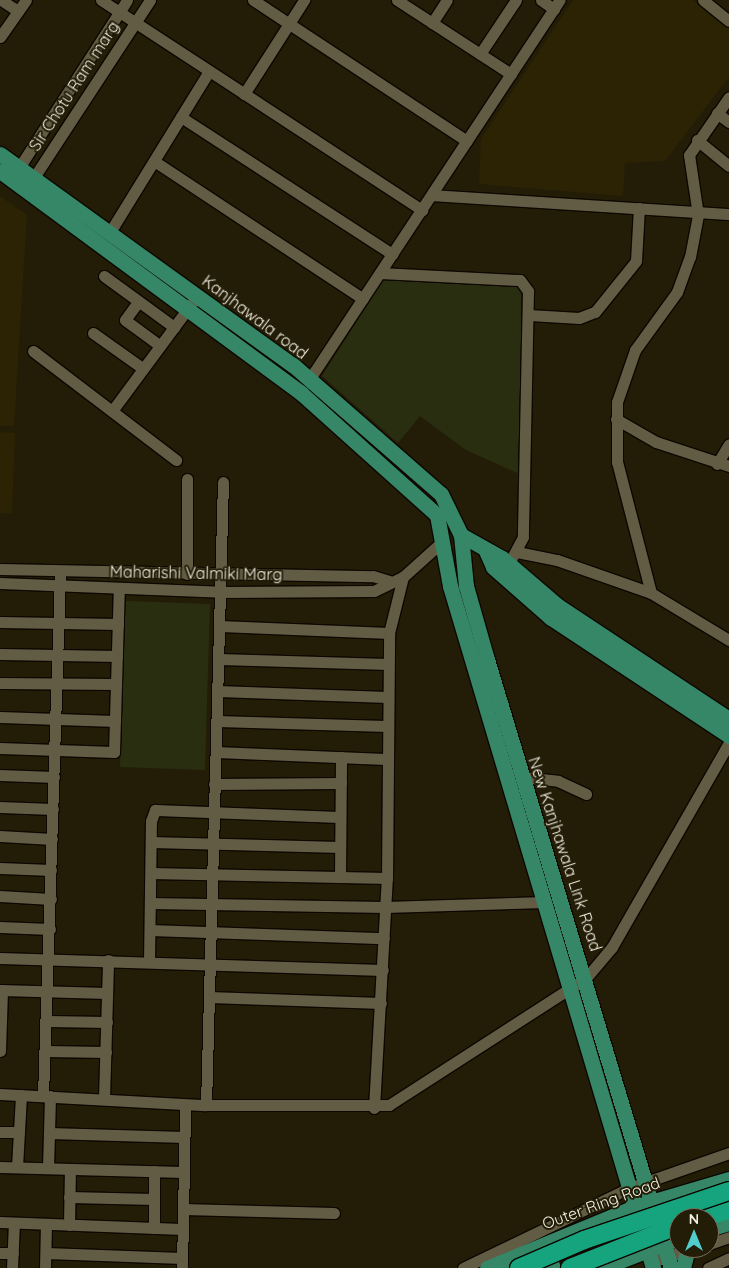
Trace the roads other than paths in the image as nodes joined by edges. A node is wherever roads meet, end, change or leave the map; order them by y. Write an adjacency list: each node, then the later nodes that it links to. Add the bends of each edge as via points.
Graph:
1 (1, 0): 14 (street)
2 (26, 0): 14 (street)
3 (101, 0): 15 (street)
4 (127, 0): 15 (street, Sir Chotu Ram marg)
5 (150, 0): 17 (street, Sir Chotu Ram marg)
6 (253, 0): 19 (street)
7 (304, 0): 19 (street)
8 (447, 0): 18 (street)
9 (516, 0): 21 (street)
10 (541, 0): 13 (street)
11 (703, 0): 16 (street)
12 (403, 2): 18 (street)
13 (557, 4): 23 (street)
14 (18, 11): 20 (street)
15 (119, 12): 17 (street); 34 (street, Sir Chotu Ram marg)
16 (729, 21)
17 (135, 23): 22 (street); 35 (street, Sir Chotu Ram marg)
18 (432, 23): 21 (street)
19 (289, 24): 24 (street); 30 (street)
20 (0, 37)
21 (480, 54): 23 (street)
22 (209, 71): 24 (street); 27 (street)
23 (511, 74): 30 (street)
24 (244, 94): 38 (street)
25 (729, 97): 26 (street)
26 (717, 113): 28 (street); 29 (street)
27 (181, 117): 32 (street); 42 (street)
28 (729, 122)
29 (697, 140): 33 (street); 40 (street, via 688,161)
30 (467, 141): 36 (street)
31 (0, 154): 34 (main road, Kanjhawala road)
32 (154, 161): 41 (street); 46 (street)
33 (729, 166)
34 (10, 173): 35 (main road, Kanjhawala road)
35 (29, 184): 41 (main road, Kanjhawala road); 48 (main road, Kanjhawala road)
36 (432, 195): 37 (street); 38 (street)
37 (639, 208): 40 (street); 49 (street, via 636,261 595,312 579,318)
38 (422, 210): 42 (street)
39 (729, 214): 40 (street)
40 (698, 215): 57 (street, via 696,238 677,292 627,366)
41 (110, 232): 45 (main road, Kanjhawala road)
42 (392, 254): 43 (street)
43 (380, 273): 46 (street); 49 (street, via 520,280 528,291)
44 (104, 276): 47 (street)
45 (197, 296): 48 (street); 55 (main road, Kanjhawala road)
46 (363, 299): 55 (street)
47 (138, 302): 50 (street); 52 (street, via 125,320)
48 (188, 309): 50 (street); 64 (main road, Kanjhawala road, via 301,393 429,505)
49 (529, 315): 65 (street, via 523,538)
50 (174, 327): 52 (street)
51 (94, 333): 54 (street)
52 (159, 345): 54 (street)
53 (33, 351): 56 (street)
54 (142, 368): 56 (street)
55 (309, 380): 63 (main road, Kanjhawala road, via 433,486)
56 (112, 411): 59 (street)
57 (616, 419): 60 (street, via 656,442); 78 (street, via 617,462)
58 (729, 444): 60 (street)
59 (176, 460)
60 (723, 465)
61 (187, 479): 69 (street)
62 (223, 482): 70 (street)
63 (461, 535): 64 (main road); 65 (main road); 109 (main road, New Kanjhawala Link Road, via 466,586)
64 (443, 541): 71 (street, Maharishi Valmiki Marg); 131 (main road, New Kanjhawala Link Road, via 450,586)
65 (508, 562): 78 (street, via 557,560); 97 (main road, via 558,606); 101 (main road, via 551,618)
66 (0, 569): 67 (street, Maharishi Valmiki Marg)
67 (60, 572): 68 (street, Maharishi Valmiki Marg); 74 (street)
68 (157, 574): 69 (street, Maharishi Valmiki Marg); 76 (street)
69 (187, 574): 70 (street, Maharishi Valmiki Marg)
70 (221, 575): 72 (street, Maharishi Valmiki Marg, via 373,576); 77 (street)
71 (403, 577): 72 (street, Maharishi Valmiki Marg); 83 (street)
72 (389, 581): 77 (street, Maharishi Valmiki Marg, via 374,592)
73 (0, 583): 74 (street, Maharishi Valmiki Marg)
74 (60, 587): 75 (street, Maharishi Valmiki Marg); 80 (street)
75 (119, 588): 76 (street, Maharishi Valmiki Marg); 81 (street)
76 (157, 589): 77 (street, Maharishi Valmiki Marg)
77 (221, 592): 82 (street)
78 (651, 592): 84 (street)
79 (0, 622): 80 (street)
80 (59, 624): 81 (street); 86 (street)
81 (118, 624): 87 (street)
82 (220, 626): 83 (street); 88 (street)
83 (389, 633): 89 (street)
84 (729, 640)
85 (0, 654): 86 (street)
86 (58, 656): 87 (street); 91 (street)
87 (117, 656): 92 (street)
88 (219, 659): 89 (street); 93 (street)
89 (388, 664): 94 (street)
90 (0, 683): 91 (street)
91 (57, 684): 92 (street); 96 (street)
92 (116, 684): 98 (street)
93 (218, 691): 94 (street); 99 (street)
94 (387, 696): 100 (street)
95 (0, 717): 96 (street)
96 (56, 720): 98 (street); 104 (street)
97 (729, 720)
98 (115, 721): 104 (street, via 114,752)
99 (217, 721): 100 (street); 105 (street)
100 (386, 726): 107 (street)
101 (729, 736)
102 (729, 742): 146 (street, via 612,947)
103 (0, 748): 104 (street)
104 (55, 750): 110 (street)
105 (216, 752): 106 (street); 112 (street)
106 (341, 757): 107 (street); 111 (street)
107 (385, 759): 128 (street)
108 (0, 775): 110 (street)
109 (522, 777): 113 (street, via 558,781); 146 (main road, New Kanjhawala Link Road)
110 (54, 778): 115 (street)
111 (341, 783): 112 (street); 117 (street)
112 (214, 784): 116 (street)
113 (586, 794)
114 (0, 806): 115 (street)
115 (53, 809): 119 (street)
116 (215, 814): 117 (street); 120 (street, via 155,810); 121 (street)
117 (340, 817): 122 (street)
118 (0, 836): 119 (street)
119 (52, 839): 124 (street)
120 (151, 842): 121 (street); 125 (street)
121 (214, 844): 122 (street); 126 (street)
122 (340, 847): 127 (street)
123 (0, 868): 124 (street)
124 (51, 870): 130 (street)
125 (151, 873): 126 (street); 132 (street)
126 (214, 874): 127 (street); 133 (street)
127 (340, 876): 128 (street)
128 (387, 878): 134 (street)
129 (0, 896): 130 (street)
130 (50, 899): 136 (street)
131 (545, 902): 134 (street); 147 (main road, New Kanjhawala Link Road)
132 (150, 903): 133 (street); 137 (street)
133 (213, 904): 134 (street); 138 (street)
134 (385, 907): 139 (street)
135 (0, 927): 136 (street)
136 (50, 929): 141 (street)
137 (150, 930): 138 (street); 143 (street)
138 (211, 932): 139 (street); 144 (street)
139 (384, 938): 145 (street)
140 (0, 958): 141 (street)
141 (49, 960): 142 (street); 149 (street)
142 (108, 960): 143 (street); 150 (street)
143 (149, 962): 144 (street)
144 (210, 964): 145 (street); 151 (street)
145 (383, 970): 152 (street)
146 (586, 978): 147 (street); 177 (main road, New Kanjhawala Link Road)
147 (571, 989): 164 (street, via 400,1099); 178 (main road, New Kanjhawala Link Road)
148 (1, 990): 149 (street); 155 (street)
149 (48, 992): 150 (street); 153 (street)
150 (107, 992): 154 (street)
151 (209, 996): 152 (street); 163 (street)
152 (381, 1004): 164 (street)
153 (47, 1021): 154 (street); 156 (street)
154 (106, 1022): 157 (street)
155 (0, 1051)
156 (46, 1051): 157 (street); 160 (street)
157 (106, 1052): 161 (street)
158 (0, 1094): 159 (street)
159 (21, 1095): 160 (street); 166 (street)
160 (47, 1096): 161 (street); 167 (street)
161 (104, 1098): 162 (street)
162 (185, 1104): 163 (street); 168 (street)
163 (206, 1105): 164 (street)
164 (374, 1108)
165 (0, 1132): 166 (street)
166 (18, 1132): 171 (street)
167 (49, 1133): 168 (street); 172 (street)
168 (184, 1137): 175 (street)
169 (729, 1153): 177 (street)
170 (0, 1167): 171 (street)
171 (17, 1167): 172 (street)
172 (48, 1168): 173 (street)
173 (70, 1169): 174 (street); 180 (street)
174 (154, 1171): 175 (street); 181 (street)
175 (183, 1172): 184 (street)
176 (729, 1179): 182 (main road, Outer Ring Road)
177 (645, 1182): 178 (street); 182 (main road, New Kanjhawala Link Road)
178 (629, 1188): 183 (main road, New Kanjhawala Link Road); 203 (street)
179 (729, 1191): 205 (highway, bridge, via 593,1237)
180 (69, 1197): 181 (street); 189 (street)
181 (154, 1199): 190 (street)
182 (650, 1201): 183 (main road, Outer Ring Road); 197 (main road, New Kanjhawala Link Road)
183 (634, 1207): 193 (main road, Outer Ring Road); 199 (main road, New Kanjhawala Link Road)
184 (183, 1209): 185 (street); 191 (street)
185 (334, 1213)
186 (0, 1222): 187 (street)
187 (14, 1222): 188 (street); 195 (street)
188 (46, 1224): 189 (street); 196 (street)
189 (69, 1225): 190 (street)
190 (154, 1228): 191 (street)
191 (182, 1229): 200 (street)
192 (669, 1229): 207 (highway, bridge)
193 (544, 1242): 204 (main road, Outer Ring Road); 206 (main road)
194 (0, 1253): 195 (street)
195 (13, 1253): 201 (street)
196 (46, 1253): 200 (street); 202 (street)
197 (667, 1256): 199 (main road)
198 (729, 1258): 209 (street)
199 (650, 1260): 208 (main road)
200 (182, 1263)
201 (12, 1268)
202 (45, 1268)
203 (463, 1268)
204 (487, 1268)
205 (519, 1268)
206 (553, 1268)
207 (570, 1268)
208 (602, 1268)
209 (708, 1268)

